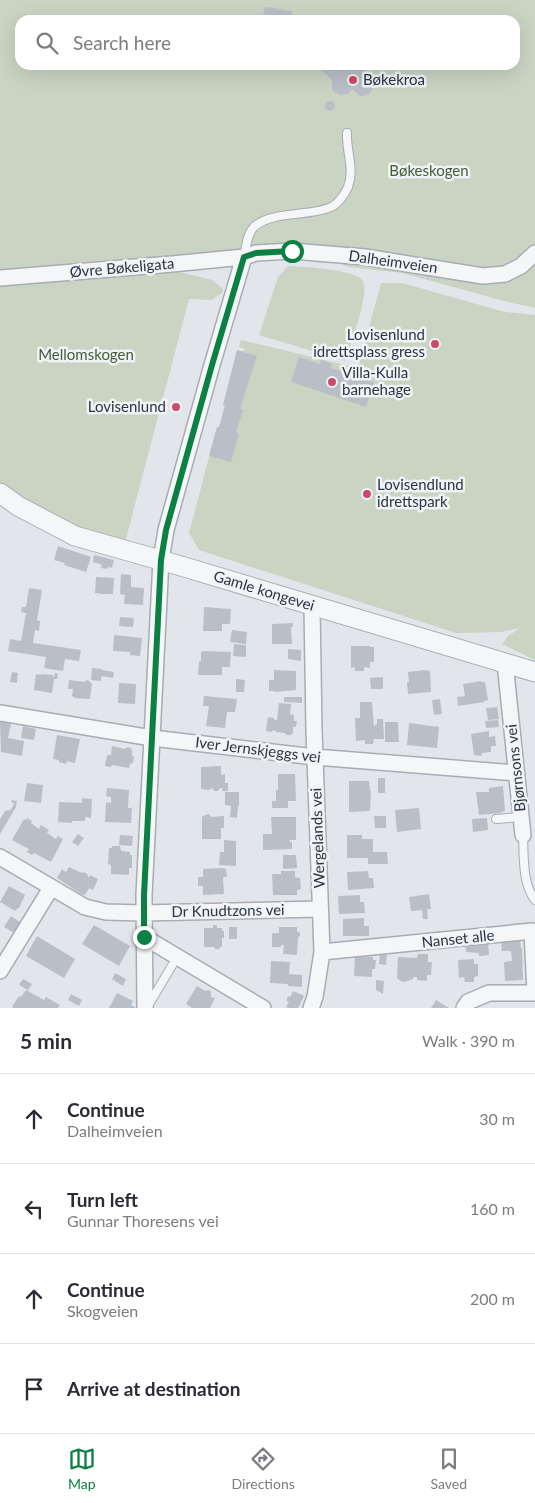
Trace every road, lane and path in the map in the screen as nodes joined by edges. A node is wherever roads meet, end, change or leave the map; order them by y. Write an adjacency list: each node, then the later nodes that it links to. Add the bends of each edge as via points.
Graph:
1 (347, 133): 3 (lane, via 352,167 342,198 333,207 276,216 260,223 249,233)
2 (535, 253): 3 (street, Dalheimveien, via 521,266 505,274 482,276 365,257 292,251)
3 (244, 257): 4 (street, Øvre Bøkeligata); 6 (street, via 166,530)
4 (0, 278)
5 (0, 493): 6 (street, Gamle kongevei, via 75,536)
6 (161, 560): 7 (street, Gamle kongevei); 11 (street)
7 (312, 606): 8 (street, Gamle kongevei); 12 (street, Wergelands vei)
8 (506, 663): 9 (street, Gamle kongevei); 13 (street, Bjørnsons vei)
9 (535, 672)
10 (0, 713): 11 (street, Iver Jernskjeggs vei)
11 (152, 738): 12 (street, Iver Jernskjeggs vei); 21 (street)
12 (315, 757): 13 (street, Iver Jernskjeggs vei); 20 (street, Wergelands vei)
13 (517, 773): 14 (street, Bjørnsons vei)
14 (521, 817): 15 (lane); 16 (street, Bjørnsons vei)
15 (496, 819)
16 (523, 835): 19 (lane, Bjørnsons vei, via 525,876)
17 (0, 857): 18 (street, Dr Knudtzons vei)
18 (51, 888): 21 (street, Dr Knudtzons vei, via 96,910); 25 (street)
19 (535, 900)
20 (320, 909): 21 (street, Dr Knudtzons vei); 23 (street, Wergelands vei)
21 (144, 913): 22 (street)
22 (144, 937): 24 (street); 28 (street)
23 (322, 952): 26 (street, Nanset alle, via 532,931); 30 (street, Wergelands vei)
24 (177, 957): 28 (lane); 29 (street)
25 (0, 971)
26 (535, 993): 27 (street)
27 (512, 1001): 31 (street, via 489,993 468,1002)
28 (146, 1008)
29 (263, 1008)
30 (311, 1008)
31 (464, 1008)

